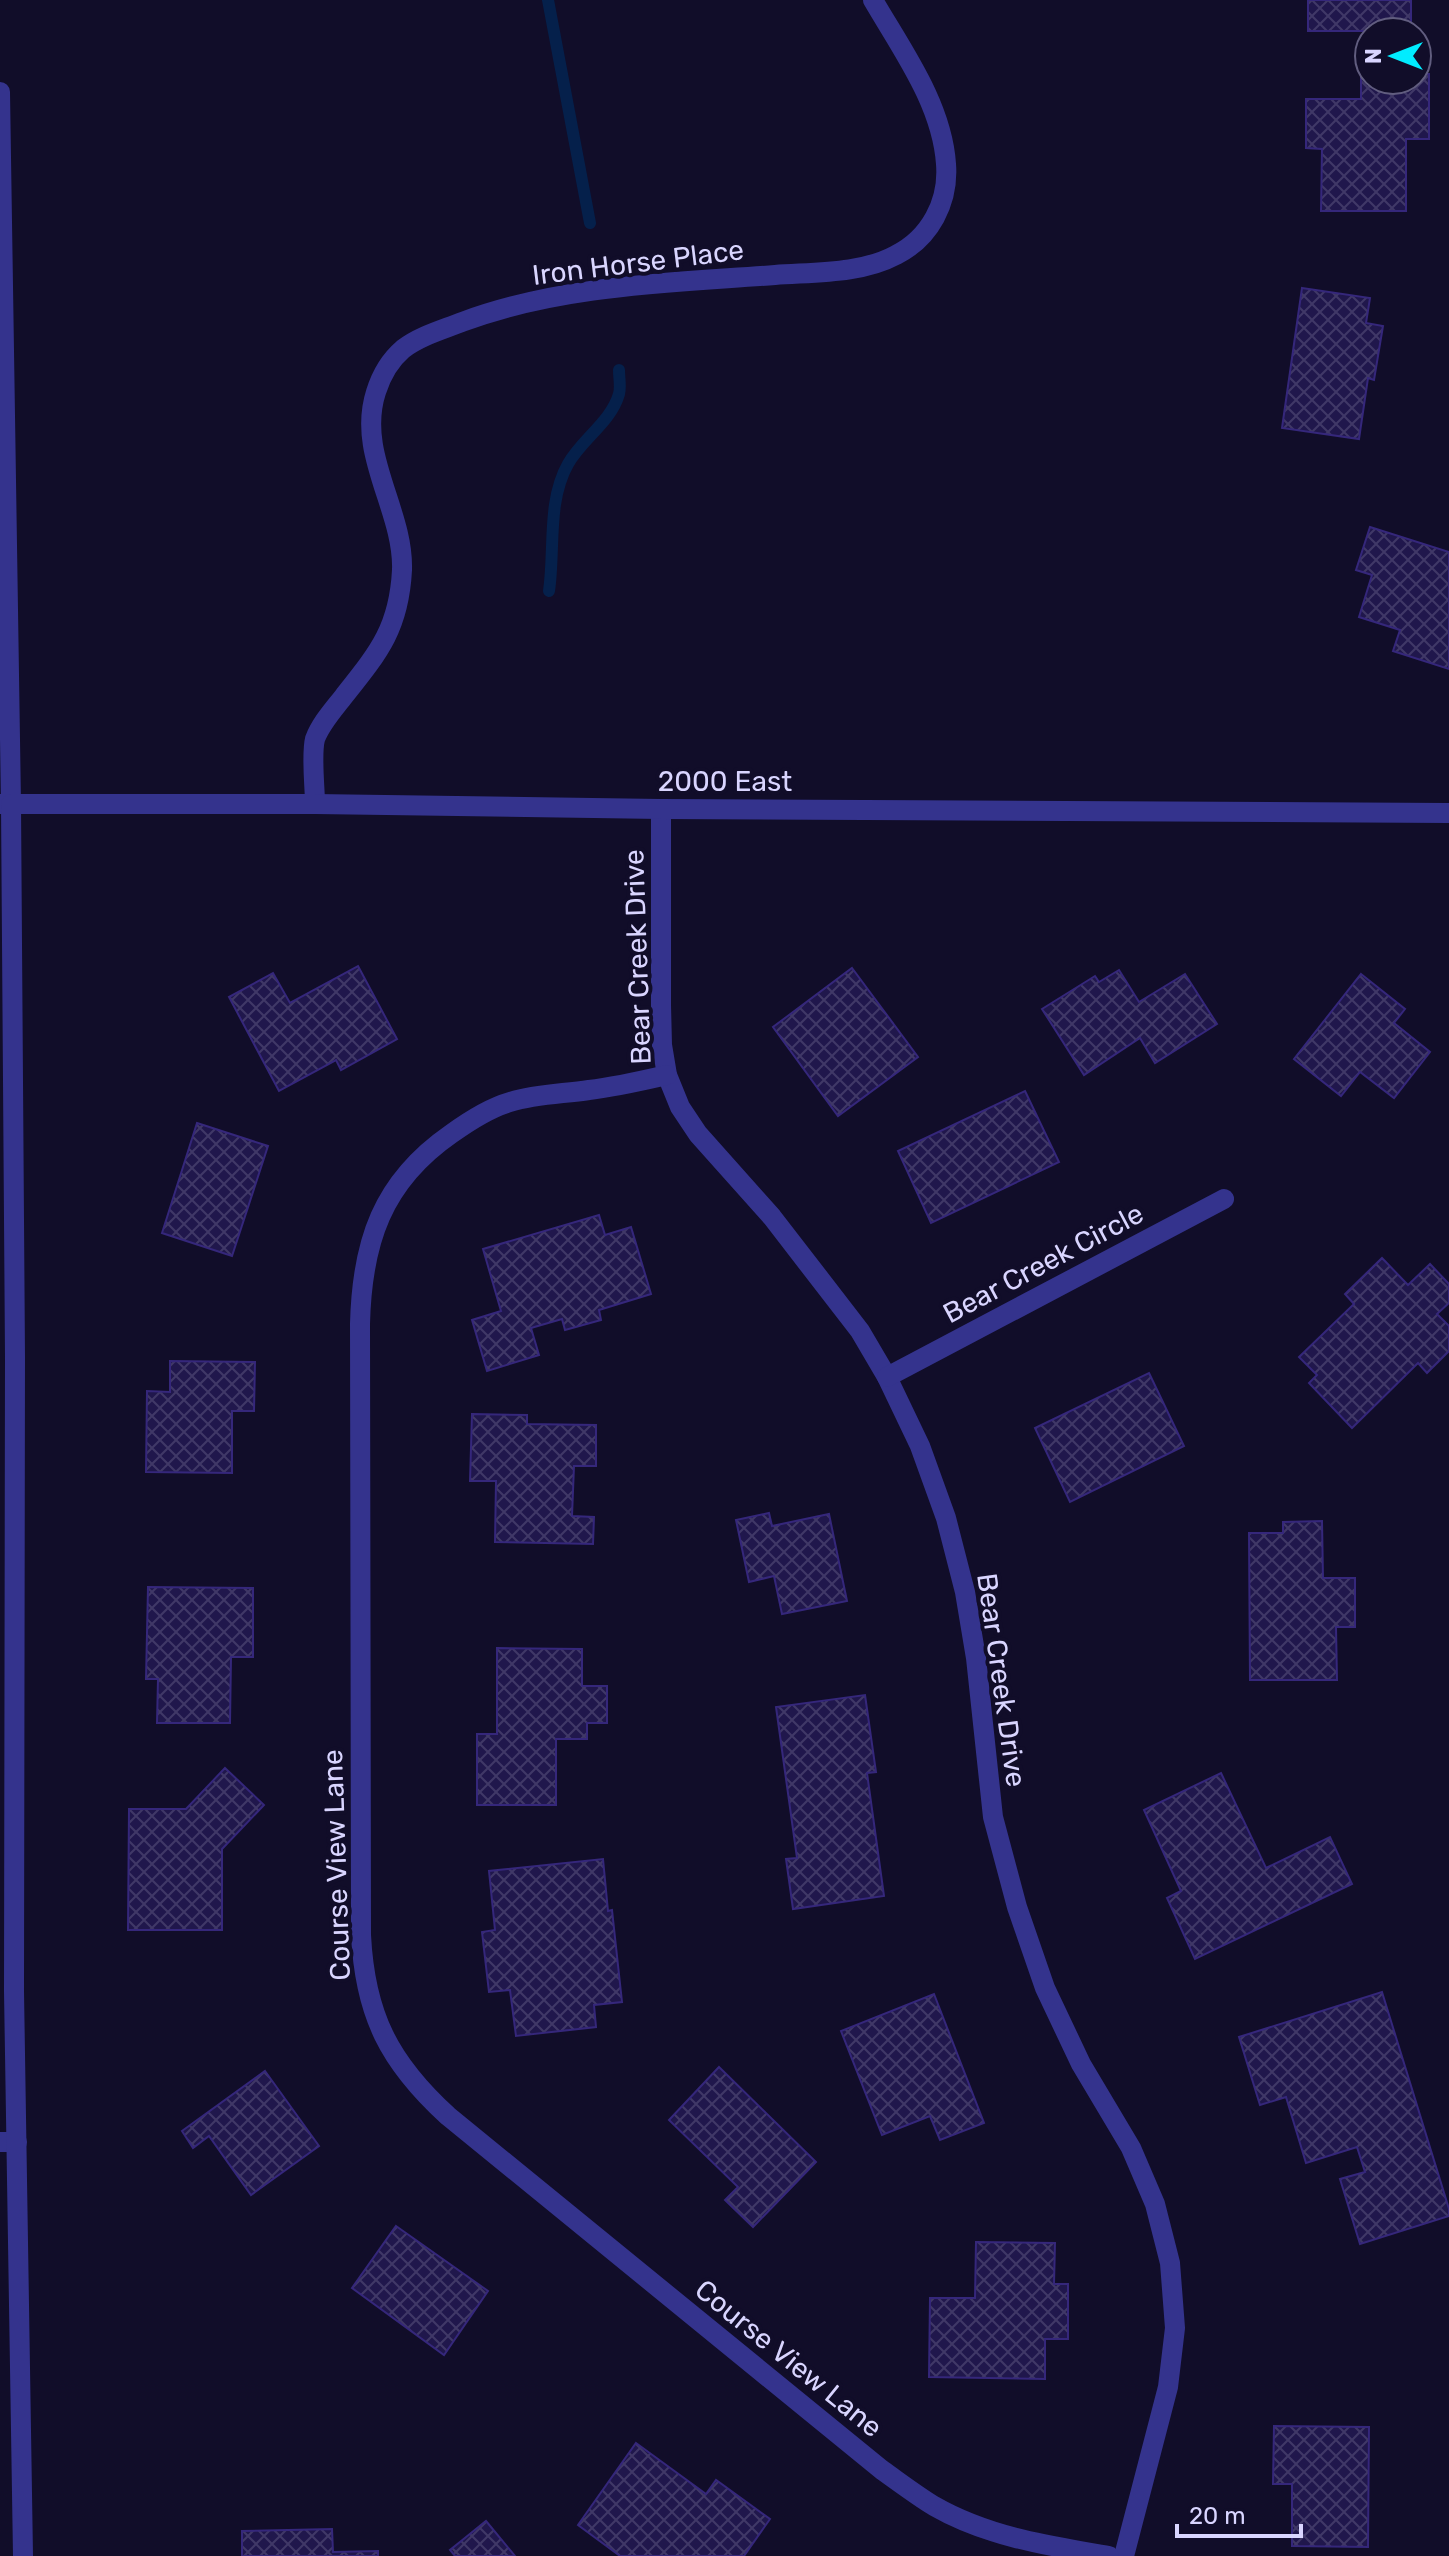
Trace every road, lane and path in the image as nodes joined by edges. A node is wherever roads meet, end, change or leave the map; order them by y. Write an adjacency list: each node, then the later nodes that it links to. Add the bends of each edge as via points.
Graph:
1 (873, 0): 4 (street, Iron Horse Place, via 921,82 947,164 946,192 920,239 896,256 838,271 647,284 546,298 423,336 381,374 371,430 402,564 400,600 375,658 315,741)
2 (0, 92): 3 (street)
3 (6, 804): 4 (street, 2000 East); 9 (street)
4 (315, 804): 5 (street, 2000 East)
5 (661, 809): 6 (street, 2000 East); 7 (street, Bear Creek Drive, via 661,1005)
6 (1449, 813)
7 (667, 1075): 10 (street, Bear Creek Drive, via 698,1134 772,1217 860,1331); 13 (street, Course View Lane, via 508,1103 470,1120 406,1173 377,1219 369,1244 360,1324 361,1873 363,1970 370,2004 400,2065 421,2092 882,2470 935,2507 994,2532)
8 (1224, 1199): 10 (street, Bear Creek Circle)
9 (7, 1357): 11 (street, via 14,1991)
10 (887, 1377): 14 (street, Bear Creek Drive, via 920,1446 965,1592 993,1817 1017,1907 1045,1988 1081,2064 1131,2148 1155,2204 1170,2263 1175,2328 1168,2387)
11 (8, 2142): 12 (street)
12 (23, 2556)
13 (1109, 2556)
14 (1124, 2556)

